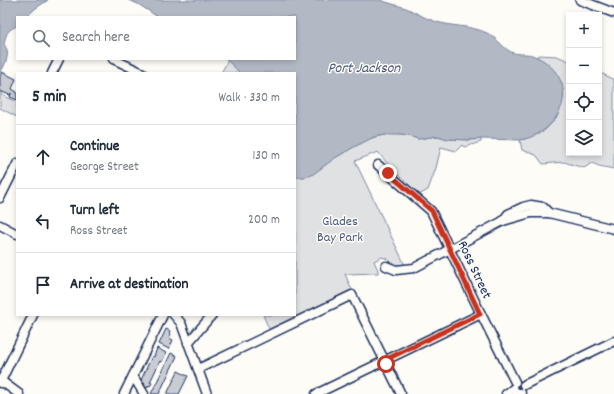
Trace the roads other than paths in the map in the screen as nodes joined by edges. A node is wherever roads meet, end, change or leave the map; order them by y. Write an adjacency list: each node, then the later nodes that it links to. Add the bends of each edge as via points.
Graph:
1 (580, 0): 2 (street)
2 (614, 13)
3 (58, 60): 5 (street)
4 (115, 60): 6 (street)
5 (52, 72)
6 (141, 72)
7 (378, 165): 13 (street, Ross Street, via 432,211)
8 (16, 166): 9 (street)
9 (0, 198)
10 (0, 227): 12 (street)
11 (614, 229): 13 (street, via 549,213 530,213 503,221)
12 (16, 234)
13 (450, 249): 14 (street, via 414,268 396,270); 15 (street, Ross Street)
14 (386, 266)
15 (480, 314): 22 (street); 26 (street, Ross Street)
16 (33, 316): 25 (street)
17 (163, 316): 24 (street)
18 (175, 316): 21 (street, via 181,324)
19 (211, 316): 21 (street)
20 (614, 341): 27 (street)
21 (188, 344): 23 (street)
22 (385, 360): 23 (street, via 352,295); 32 (street); 33 (street)
23 (198, 369): 31 (street)
24 (133, 376): 29 (street); 30 (street)
25 (0, 382): 28 (street)
26 (511, 388): 27 (street, via 517,393)
27 (523, 390)
28 (19, 394)
29 (124, 394)
30 (144, 394)
31 (207, 394)
32 (316, 394)
33 (401, 394)

